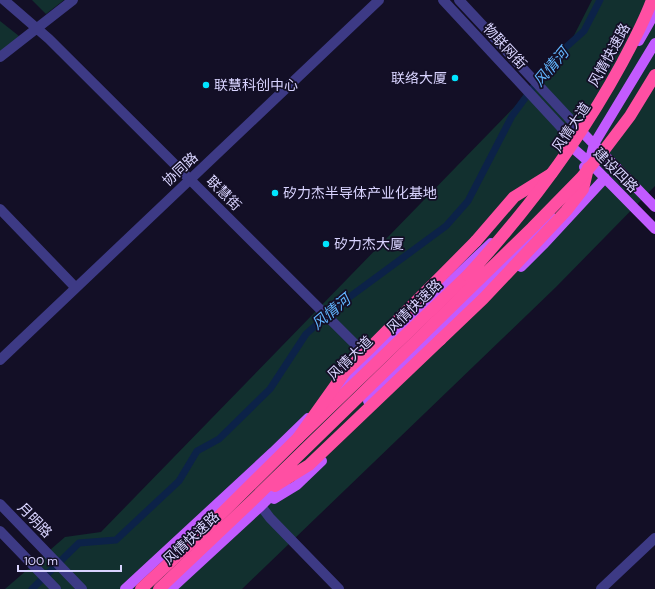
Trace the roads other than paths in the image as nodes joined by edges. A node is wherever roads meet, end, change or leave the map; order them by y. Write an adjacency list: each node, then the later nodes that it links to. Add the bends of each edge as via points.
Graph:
1 (73, 0): 8 (street)
2 (379, 0): 18 (street, 协同路)
3 (443, 0): 14 (street, 物联网街, via 561,127)
4 (459, 0): 12 (street, 物联网街)
5 (652, 0): 25 (highway, 风情快速路, bridge, via 641,26 586,124 497,243 468,275)
6 (5, 2): 8 (street, 联慧街)
7 (655, 13): 12 (main road, 风情大道)
8 (37, 28): 10 (street); 18 (street, 联慧街)
9 (655, 43): 13 (main road, 风情大道)
10 (0, 57)
11 (655, 75): 26 (highway, 风情快速路, bridge, via 630,116 581,178)
12 (584, 134): 13 (main road, 建设四路); 14 (main road, 风情大道)
13 (594, 144): 15 (main road, 风情大道); 19 (main road, 建设四路)
14 (574, 149): 15 (main road, 建设四路); 16 (main road, 风情大道)
15 (589, 162): 17 (main road, 建设四路); 26 (main road, 风情大道, via 579,172 559,208 532,238); 26 (highway, bridge, via 583,188 566,211 483,299 309,465)
16 (559, 169): 23 (main road, 风情大道, via 536,202); 25 (highway, bridge, via 514,197 476,241 345,372)
17 (605, 178): 21 (main road, 建设四路); 26 (main road, via 543,246 297,485)
18 (190, 179): 22 (street, 协同路); 23 (street, 联慧街)
19 (655, 207)
20 (0, 209): 22 (street)
21 (655, 229)
22 (76, 288): 24 (street, 协同路)
23 (370, 358): 33 (main road, 风情大道)
24 (0, 360)
25 (298, 438): 34 (highway, 风情快速路)
26 (258, 503): 35 (highway, 风情快速路, bridge); 36 (main road, 风情大道); 37 (street)
27 (0, 504): 32 (street, 月明路)
28 (0, 531): 31 (street)
29 (655, 538): 38 (street)
30 (655, 545): 39 (street)
31 (54, 587)
32 (82, 589)
33 (125, 589)
34 (141, 589)
35 (159, 589)
36 (171, 589)
37 (339, 589)
38 (601, 589)
39 (609, 589)

